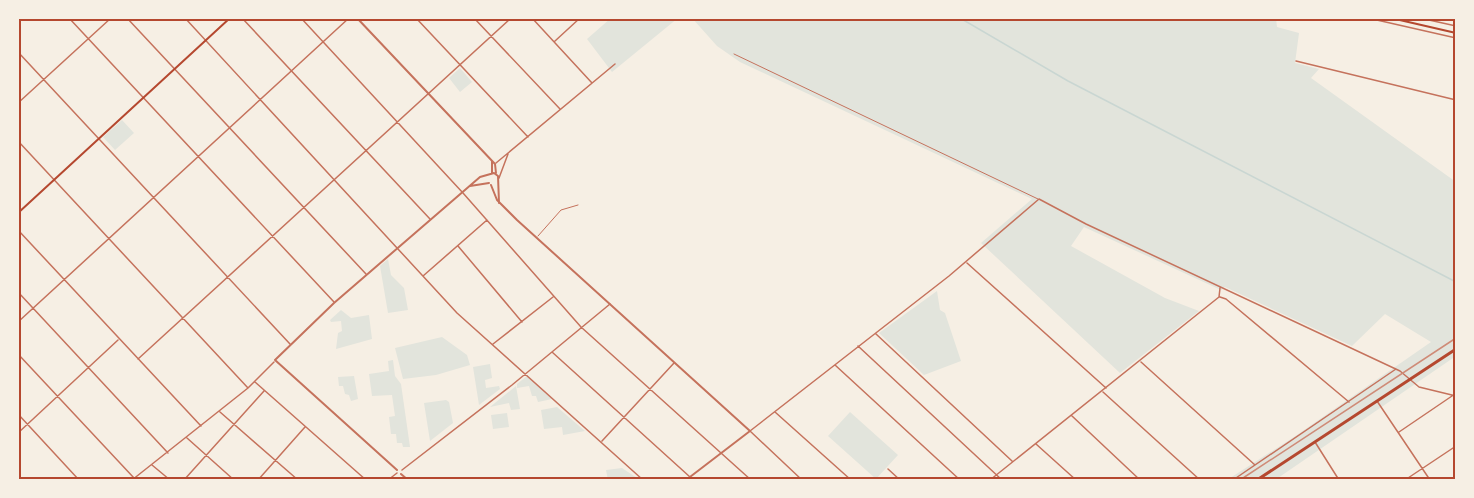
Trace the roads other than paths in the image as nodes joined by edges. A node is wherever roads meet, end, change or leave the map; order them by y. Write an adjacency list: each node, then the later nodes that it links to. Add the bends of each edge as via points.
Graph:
1 (69, 18): 24 (street)
2 (111, 18): 24 (street)
3 (127, 18): 33 (street)
4 (185, 18): 25 (street)
5 (230, 18): 25 (main road)
6 (242, 18): 34 (street)
7 (301, 18): 26 (street)
8 (349, 18): 26 (street)
9 (357, 18): 37 (street)
10 (416, 18): 31 (street)
11 (474, 18): 22 (street)
12 (511, 18): 22 (street)
13 (531, 18): 27 (street)
14 (580, 18): 27 (street)
15 (1368, 18): 16 (street)
16 (1372, 18): 19 (street)
17 (1393, 18): 19 (street); 21 (main road)
18 (1419, 18): 20 (street)
19 (1392, 24): 23 (street)
20 (1456, 26)
21 (1456, 33)
22 (491, 36): 31 (street); 42 (street)
23 (1456, 38)
24 (88, 39): 35 (street); 38 (street)
25 (206, 41): 33 (main road); 39 (street)
26 (323, 42): 34 (street); 43 (street)
27 (554, 42): 36 (street)
28 (18, 52): 35 (street)
29 (734, 54): 62 (lane)
30 (1296, 61): 40 (street)
31 (460, 64): 37 (street); 45 (street)
32 (615, 64): 36 (street)
33 (175, 69): 38 (main road); 44 (street)
34 (292, 71): 39 (street); 48 (street)
35 (44, 80): 41 (street); 46 (street)
36 (593, 84): 42 (street)
37 (428, 94): 43 (street); 51 (street)
38 (143, 98): 46 (main road); 50 (street)
39 (260, 99): 44 (street); 54 (street)
40 (1456, 100)
41 (18, 103)
42 (560, 109): 45 (street)
43 (397, 122): 48 (street); 60 (street)
44 (229, 128): 50 (street); 65 (street)
45 (528, 137): 49 (street)
46 (99, 139): 56 (main road); 61 (street)
47 (18, 141): 56 (street)
48 (365, 150): 54 (street); 67 (street)
49 (508, 154): 51 (street); 52 (street)
50 (198, 157): 61 (street); 70 (street)
51 (494, 162): 53 (street)
52 (503, 168): 53 (street); 55 (street)
53 (493, 174): 55 (street); 57 (street); 59 (street, via 480,177)
54 (334, 178): 65 (street); 74 (street)
55 (499, 178): 58 (street)
56 (54, 180): 66 (main road); 72 (street)
57 (490, 184): 58 (street); 59 (street); 63 (street)
58 (497, 184): 63 (street)
59 (470, 186): 60 (street)
60 (462, 192): 67 (street); 68 (street)
61 (154, 198): 72 (street); 77 (street)
62 (1039, 199): 75 (street); 80 (street)
63 (499, 203): 71 (street)
64 (578, 205): 71 (lane, via 561,210)
65 (303, 207): 70 (street); 76 (street)
66 (18, 213)
67 (431, 219): 74 (street)
68 (487, 220): 73 (street); 82 (street)
69 (18, 230): 79 (street)
70 (272, 236): 77 (street); 84 (street)
71 (537, 237): 85 (street)
72 (108, 238): 79 (street); 87 (street)
73 (458, 246): 78 (street); 89 (street)
74 (398, 248): 76 (street); 78 (street)
75 (966, 262): 91 (street); 110 (street)
76 (366, 274): 84 (street)
77 (227, 277): 87 (street); 93 (street)
78 (422, 277): 94 (street)
79 (63, 279): 86 (street); 92 (street)
80 (1220, 287): 83 (street); 105 (street)
81 (18, 292): 86 (street)
82 (554, 296): 89 (street); 90 (street)
83 (1219, 297): 101 (street); 117 (street)
84 (334, 303): 93 (street)
85 (610, 304): 90 (street); 102 (street)
86 (33, 308): 88 (street); 104 (street)
87 (183, 317): 99 (street); 109 (street)
88 (18, 322)
89 (522, 322): 94 (street)
90 (581, 327): 97 (street); 111 (street)
91 (875, 333): 95 (street); 139 (street)
92 (119, 339): 99 (street); 104 (street)
93 (291, 345): 100 (street)
94 (493, 345): 106 (street)
95 (858, 346): 103 (street); 145 (street)
96 (1456, 349): 107 (main road)
97 (551, 351): 106 (street); 122 (street)
98 (18, 354): 114 (street)
99 (138, 358): 125 (street)
100 (276, 360): 108 (street); 144 (street)
101 (1140, 361): 110 (street); 141 (street)
102 (675, 362): 111 (street); 127 (street)
103 (834, 364): 119 (street); 164 (street)
104 (88, 367): 114 (street); 135 (street)
105 (1397, 369): 107 (street); 117 (street)
106 (526, 373): 131 (street); 144 (street)
107 (1409, 380): 115 (street, via 1419,387); 116 (main road)
108 (255, 381): 109 (street); 112 (street)
109 (248, 388): 118 (street)
110 (1107, 388): 113 (street)
111 (650, 389): 122 (street); 136 (street)
112 (264, 390): 123 (street); 126 (street)
113 (1102, 392): 121 (street); 169 (street)
114 (57, 396): 124 (street); 147 (street)
115 (1454, 396): 128 (street)
116 (1377, 401): 128 (street); 132 (main road)
117 (1350, 402): 141 (street)
118 (219, 411): 123 (street); 125 (street)
119 (775, 411): 127 (street); 162 (street)
120 (18, 414): 124 (street)
121 (1071, 416): 133 (street); 168 (street)
122 (624, 417): 131 (street); 146 (street)
123 (234, 423): 137 (street); 138 (street)
124 (27, 424): 129 (street); 148 (street)
125 (201, 426): 130 (street)
126 (305, 426): 138 (street); 154 (street)
127 (750, 431): 136 (street); 161 (street)
128 (1398, 432): 142 (street)
129 (18, 433)
130 (187, 438): 135 (street); 137 (street)
131 (602, 442): 157 (street)
132 (1315, 442): 171 (main road); 172 (street)
133 (1036, 444): 139 (street); 167 (street)
134 (1456, 446): 142 (street)
135 (168, 453): 140 (street)
136 (722, 453): 146 (street); 160 (street)
137 (207, 456): 150 (street); 151 (street)
138 (275, 460): 152 (street); 153 (street)
139 (1012, 461): 145 (street)
140 (152, 465): 147 (street); 149 (street)
141 (1256, 465): 170 (street)
142 (1422, 468): 173 (street); 174 (street)
143 (888, 469): 163 (street)
144 (399, 472): 155 (street); 156 (street)
145 (996, 475): 165 (street); 166 (street)
146 (690, 477): 158 (street); 159 (street)
147 (133, 479)
148 (79, 480)
149 (170, 480)
150 (184, 480)
151 (234, 480)
152 (258, 480)
153 (298, 480)
154 (366, 480)
155 (388, 480)
156 (408, 480)
157 (643, 480)
158 (686, 480)
159 (694, 480)
160 (751, 480)
161 (802, 480)
162 (851, 480)
163 (900, 480)
164 (960, 480)
165 (990, 480)
166 (1002, 480)
167 (1076, 480)
168 (1140, 480)
169 (1200, 480)
170 (1233, 480)
171 (1257, 480)
172 (1340, 480)
173 (1405, 480)
174 (1430, 480)

